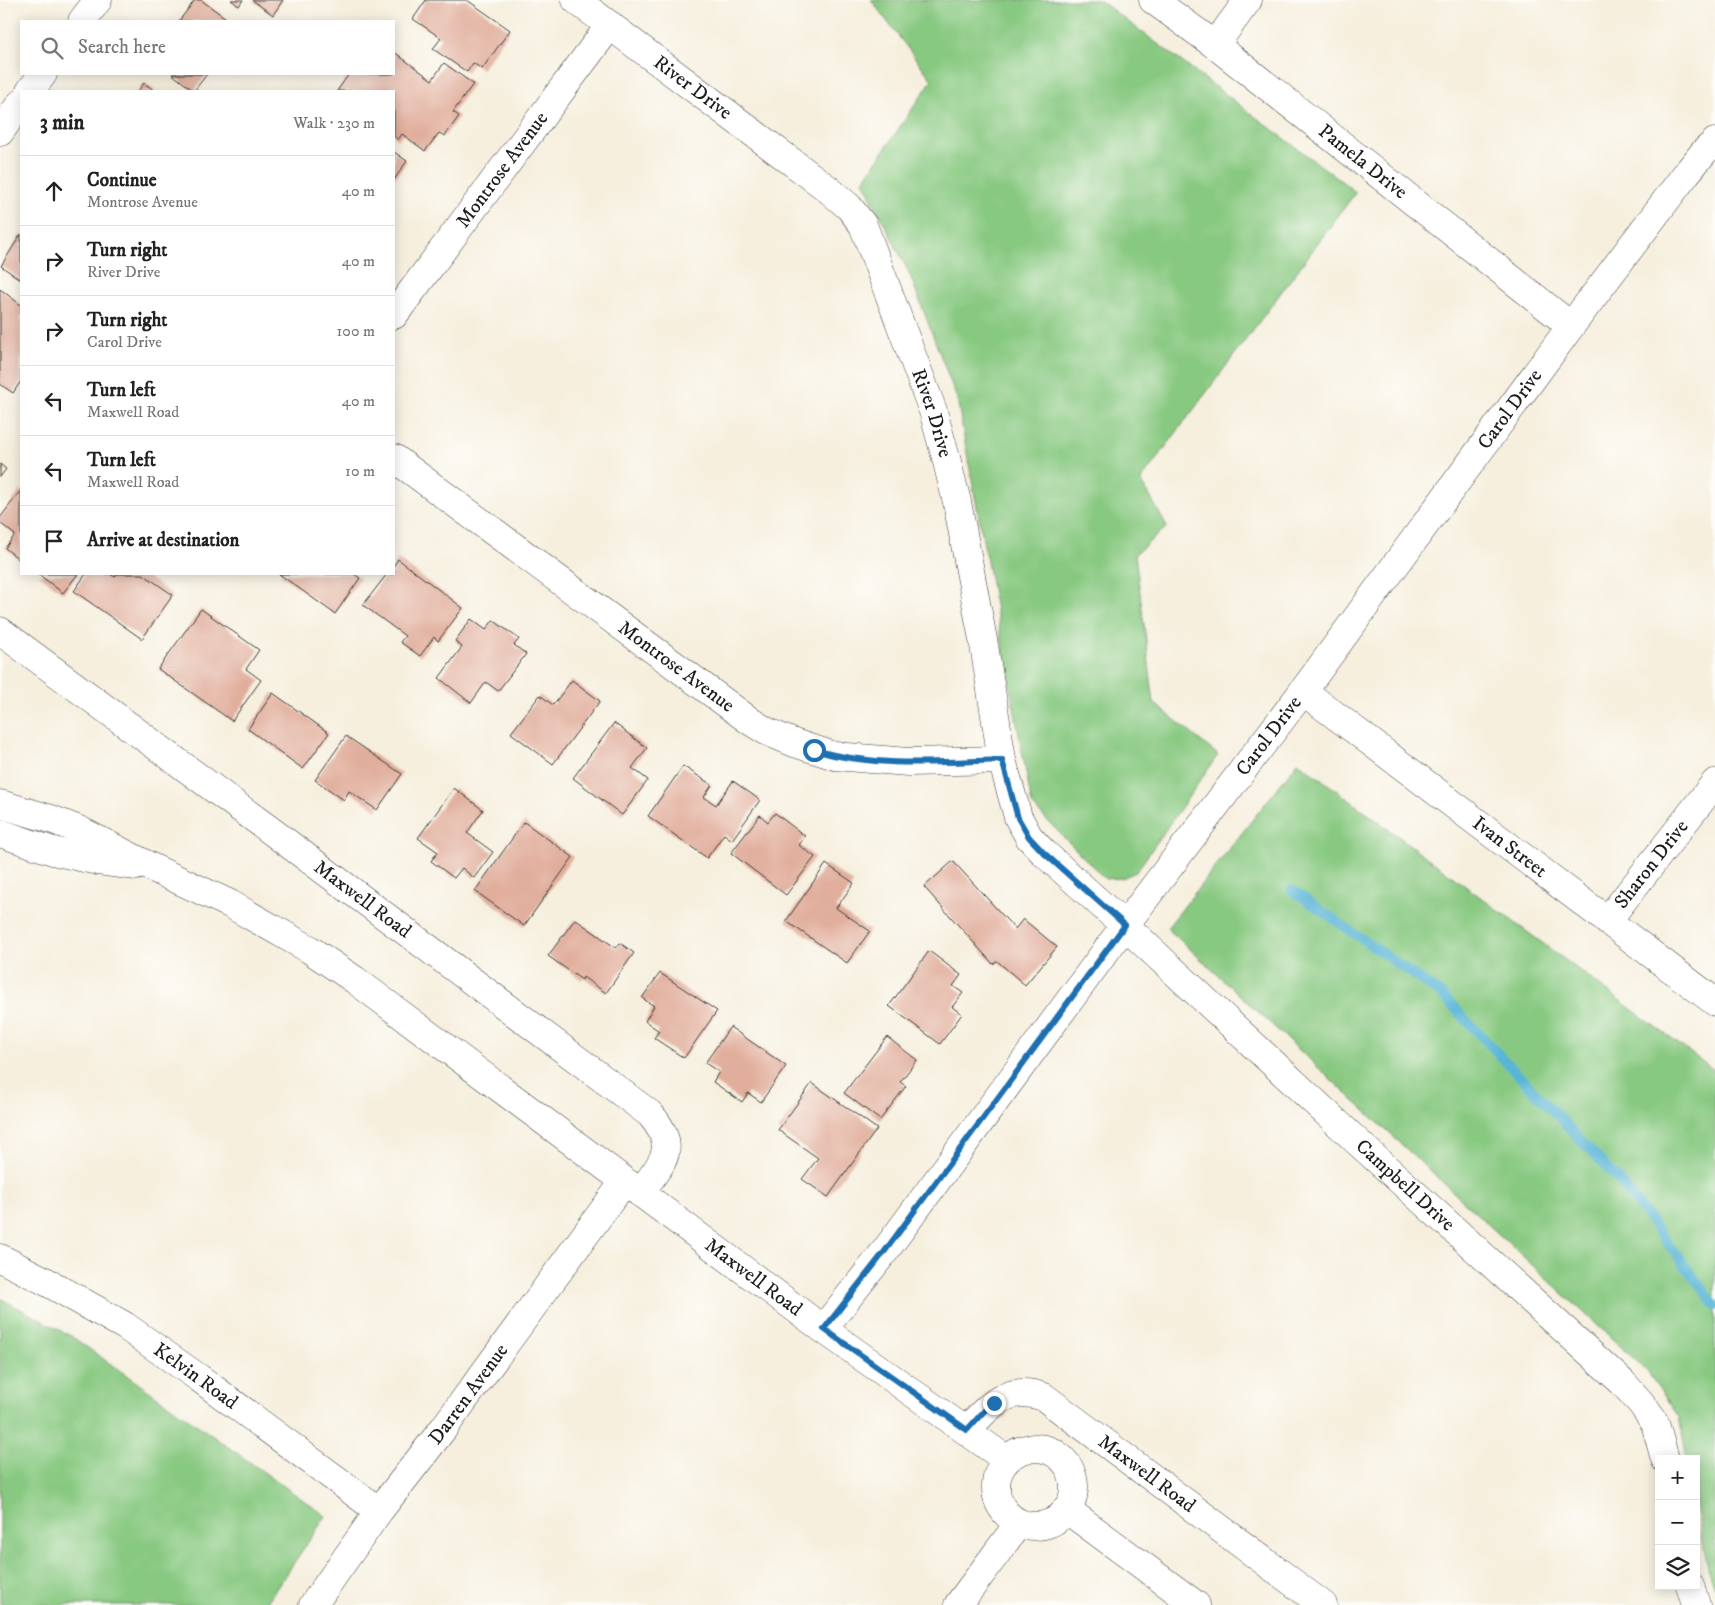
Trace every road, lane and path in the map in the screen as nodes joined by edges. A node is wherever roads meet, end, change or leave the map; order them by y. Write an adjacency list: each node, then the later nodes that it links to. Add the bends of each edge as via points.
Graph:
1 (98, 0): 5 (street)
2 (576, 0): 6 (street, River Drive)
3 (1153, 0): 7 (street, Pamela Drive)
4 (1248, 0): 7 (street)
5 (83, 20)
6 (610, 25): 13 (street, Montrose Avenue); 18 (street, River Drive, via 828,189 849,207 863,225 933,411 946,458 984,645)
7 (1215, 45): 14 (street, Pamela Drive)
8 (42, 75): 9 (street)
9 (31, 90)
10 (20, 104): 11 (street)
11 (0, 132)
12 (1715, 142): 14 (street, Carol Drive, via 1686,174)
13 (395, 314)
14 (1571, 326): 17 (street, Carol Drive)
15 (395, 459): 18 (street, Montrose Avenue, via 766,731 835,756 908,762)
16 (0, 631): 26 (street, Maxwell Road, via 650,1114 666,1140 665,1156)
17 (1303, 691): 23 (street, Ivan Street); 24 (street, Carol Drive)
18 (1002, 760): 24 (street, River Drive, via 1018,818 1029,837)
19 (1715, 783): 23 (street, Sharon Drive)
20 (0, 804): 22 (street, Maxwell Road, via 79,830)
21 (0, 832): 22 (street, Maxwell Road, via 53,851)
22 (154, 868): 26 (street, Maxwell Road, via 258,919 309,949)
23 (1607, 920): 25 (street, Ivan Street)
24 (1125, 925): 28 (street, Carol Drive); 30 (street, Campbell Drive, via 1622,1382 1655,1423)
25 (1715, 1002)
26 (632, 1188): 28 (street, Maxwell Road); 33 (street, Darren Avenue)
27 (0, 1258): 33 (street, Kelvin Road, via 125,1326)
28 (824, 1329): 29 (street, Maxwell Road)
29 (967, 1430): 31 (street, Maxwell Road); 39 (street, Maxwell Road, via 986,1409 1009,1394 1032,1392 1044,1397)
30 (1664, 1455)
31 (1007, 1460): 32 (street, via 1020,1451 1037,1448 1060,1457 1073,1478 1073,1495); 34 (street, via 997,1480 997,1495 1007,1514)
32 (1066, 1510): 34 (street, via 1045,1524); 38 (street)
33 (379, 1511): 36 (street, Darren Avenue)
34 (1019, 1522): 37 (street)
35 (1691, 1590): 40 (street)
36 (313, 1605)
37 (958, 1605)
38 (1196, 1605)
39 (1323, 1605)
40 (1696, 1605)

